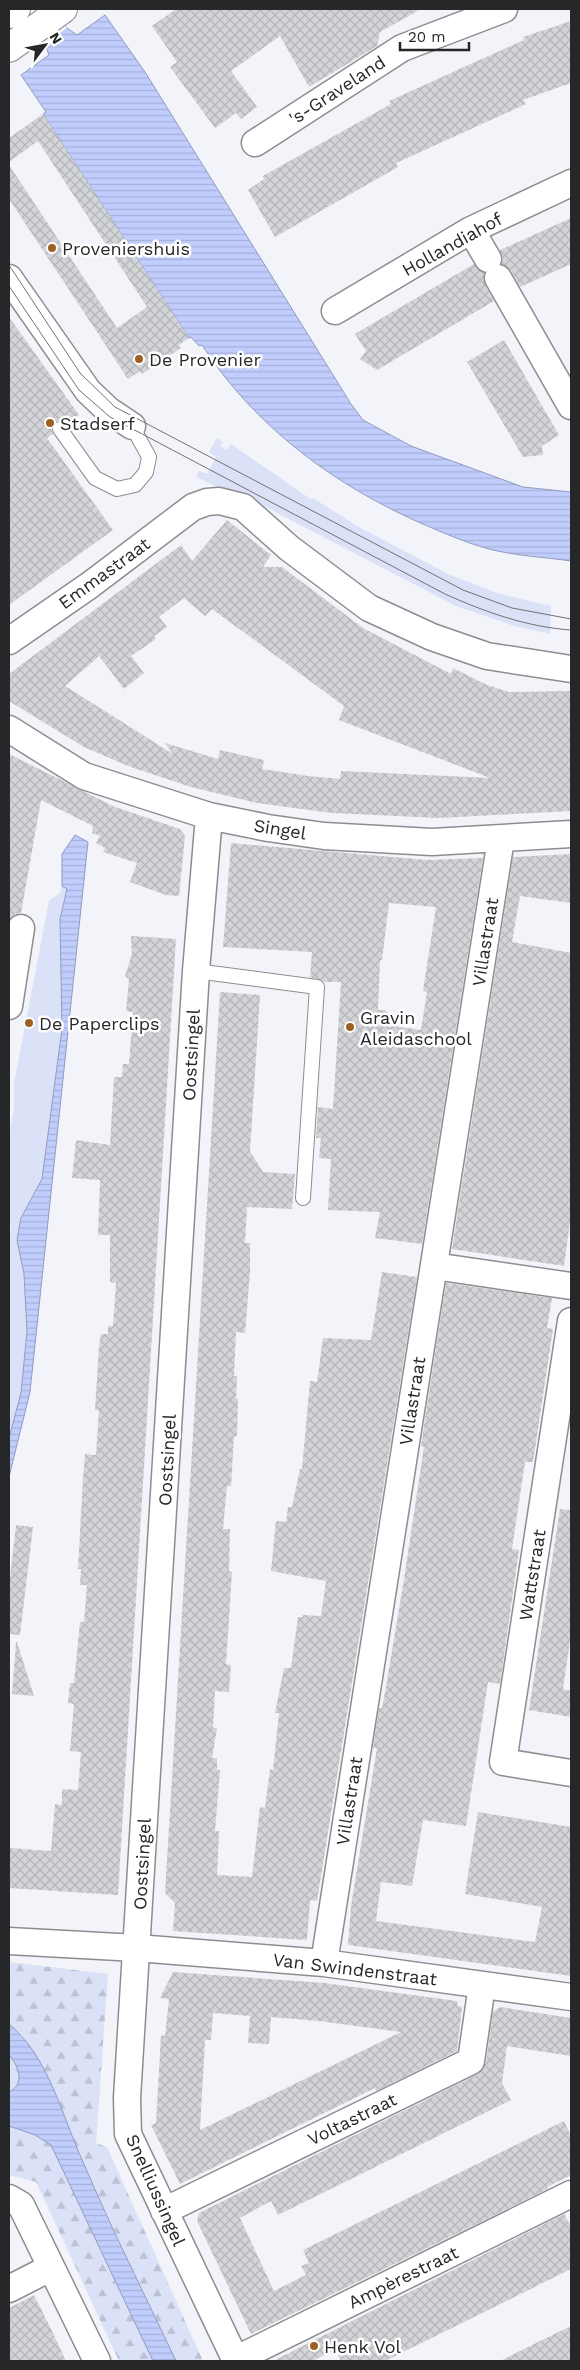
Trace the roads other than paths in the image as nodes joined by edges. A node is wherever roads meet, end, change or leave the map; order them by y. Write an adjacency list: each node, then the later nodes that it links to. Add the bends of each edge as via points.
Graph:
1 (16, 9): 4 (main road)
2 (504, 9): 6 (street, 's-Graveland, via 402,48)
3 (60, 11): 5 (main road)
4 (9, 14)
5 (9, 48)
6 (255, 143)
7 (571, 183): 8 (street, Hollandiahof)
8 (471, 230): 10 (street, Hollandiahof); 11 (street)
9 (10, 282): 12 (street, via 88,391)
10 (335, 311)
11 (571, 406)
12 (132, 426): 13 (lane, via 149,457 146,472 135,485 116,489 95,478)
13 (60, 429)
14 (9, 641): 15 (street, Emmastraat, via 198,504 218,501 243,507 288,548 369,608 432,637 487,656)
15 (571, 669)
16 (9, 729): 17 (street, Singel, via 84,776)
17 (209, 816): 19 (street, Singel, via 324,836 432,842); 21 (street, Oostsingel)
18 (571, 834): 19 (street, Singel)
19 (501, 839): 24 (street, Villastraat)
20 (21, 928): 22 (street)
21 (196, 971): 23 (lane, via 316,987); 29 (street, Oostsingel)
22 (9, 1006)
23 (303, 1198)
24 (434, 1266): 25 (street); 30 (street, Villastraat)
25 (571, 1286)
26 (571, 1321): 27 (street, Wattstraat, via 503,1762)
27 (571, 1773)
28 (9, 1941): 29 (street, Van Swindenstraat)
29 (137, 1948): 30 (street, Van Swindenstraat); 35 (street, Snelliussingel, via 127,2098 128,2134)
30 (324, 1964): 31 (street, Van Swindenstraat)
31 (482, 1985): 32 (street, Van Swindenstraat); 35 (street, Voltastraat, via 471,2061)
32 (571, 1998)
33 (571, 2194): 39 (street, Ampèrestraat)
34 (9, 2198): 36 (street, via 21,2205)
35 (164, 2211): 39 (street, Snelliussingel)
36 (50, 2268): 37 (street); 38 (street)
37 (9, 2289)
38 (97, 2361)
39 (235, 2361)

